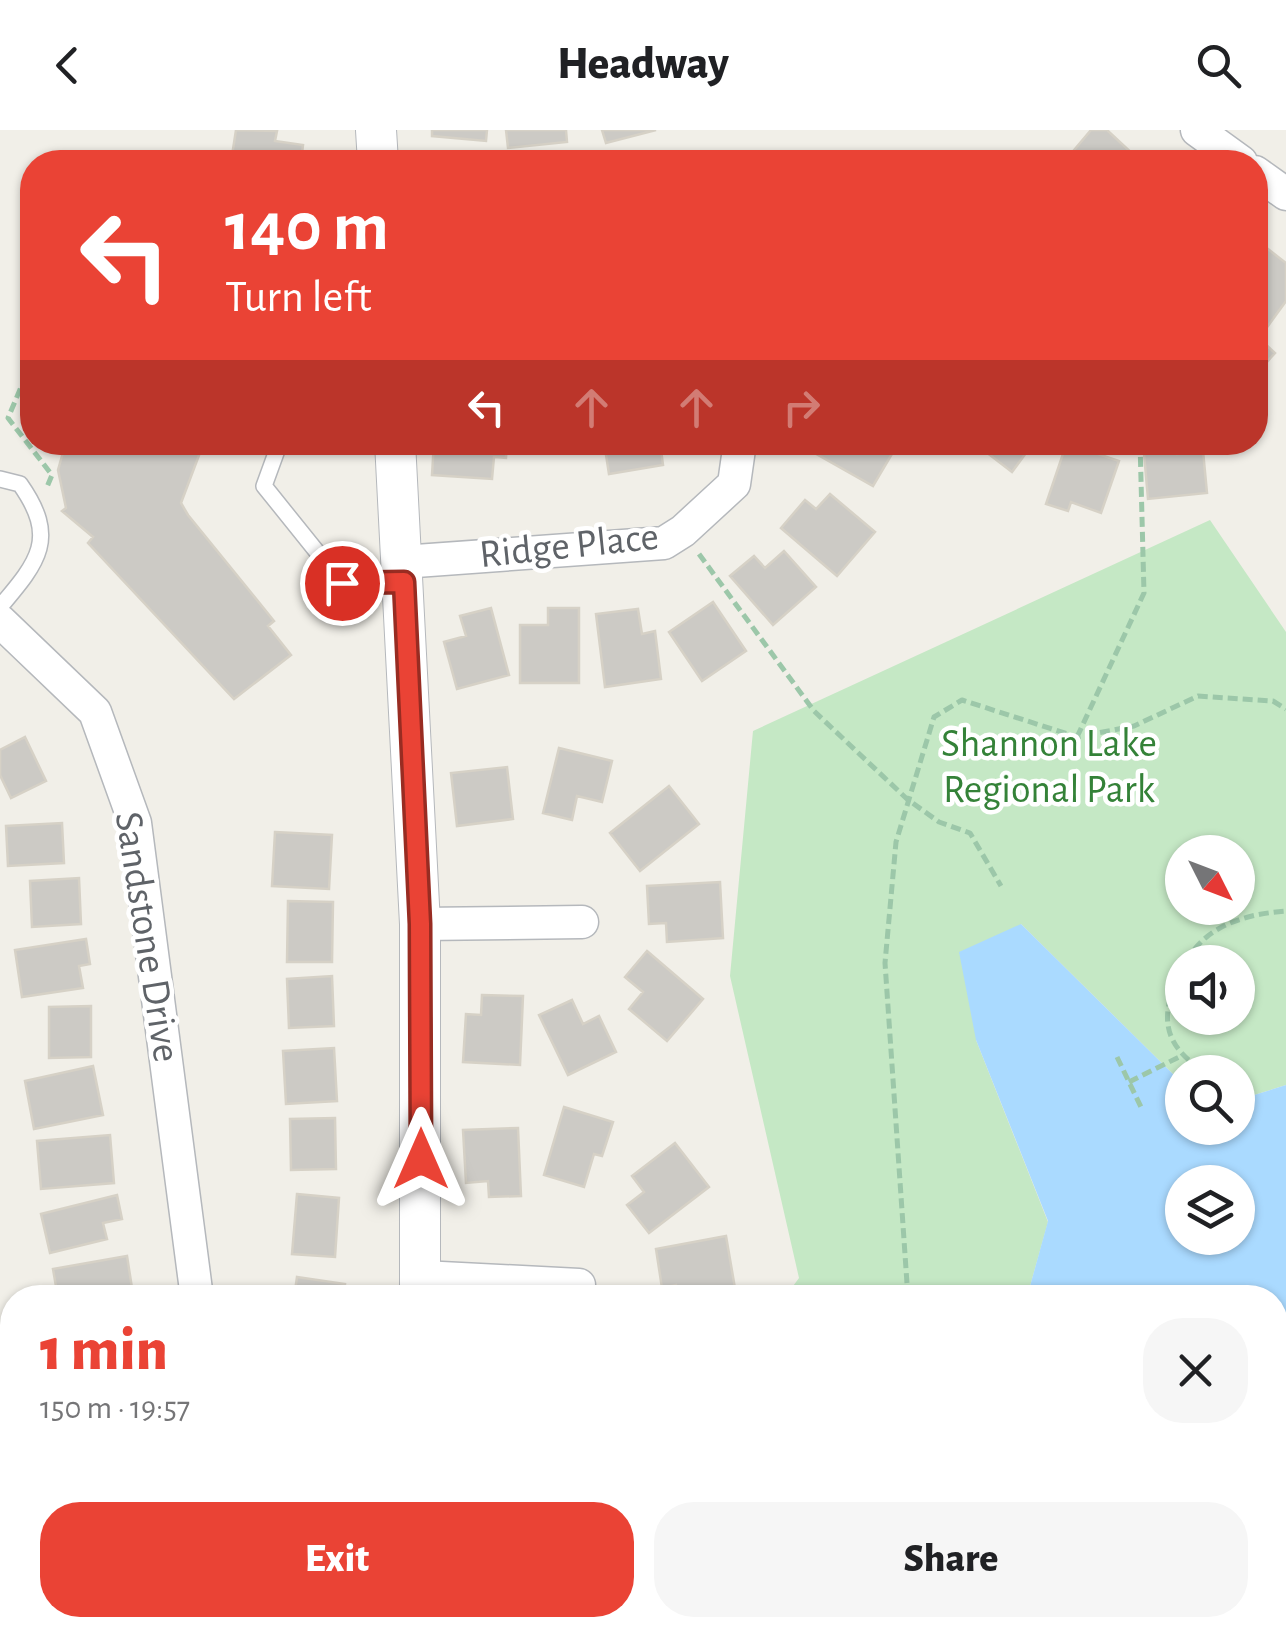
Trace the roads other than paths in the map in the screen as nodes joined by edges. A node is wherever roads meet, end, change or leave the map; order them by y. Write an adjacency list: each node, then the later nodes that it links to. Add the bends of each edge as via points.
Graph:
1 (1197, 130): 2 (street)
2 (1222, 150)
3 (275, 455): 7 (lane, via 264,486 342,583)
4 (396, 455): 7 (street)
5 (738, 455): 7 (street, Ridge Place, via 734,484 664,542)
6 (0, 479): 8 (lane, via 20,484 37,508 43,540)
7 (403, 572): 11 (street)
8 (0, 608)
9 (0, 621): 12 (street, Sandstone Drive, via 95,712 135,823)
10 (582, 922): 11 (street)
11 (420, 924): 13 (street)
12 (195, 1285)
13 (421, 1285)

